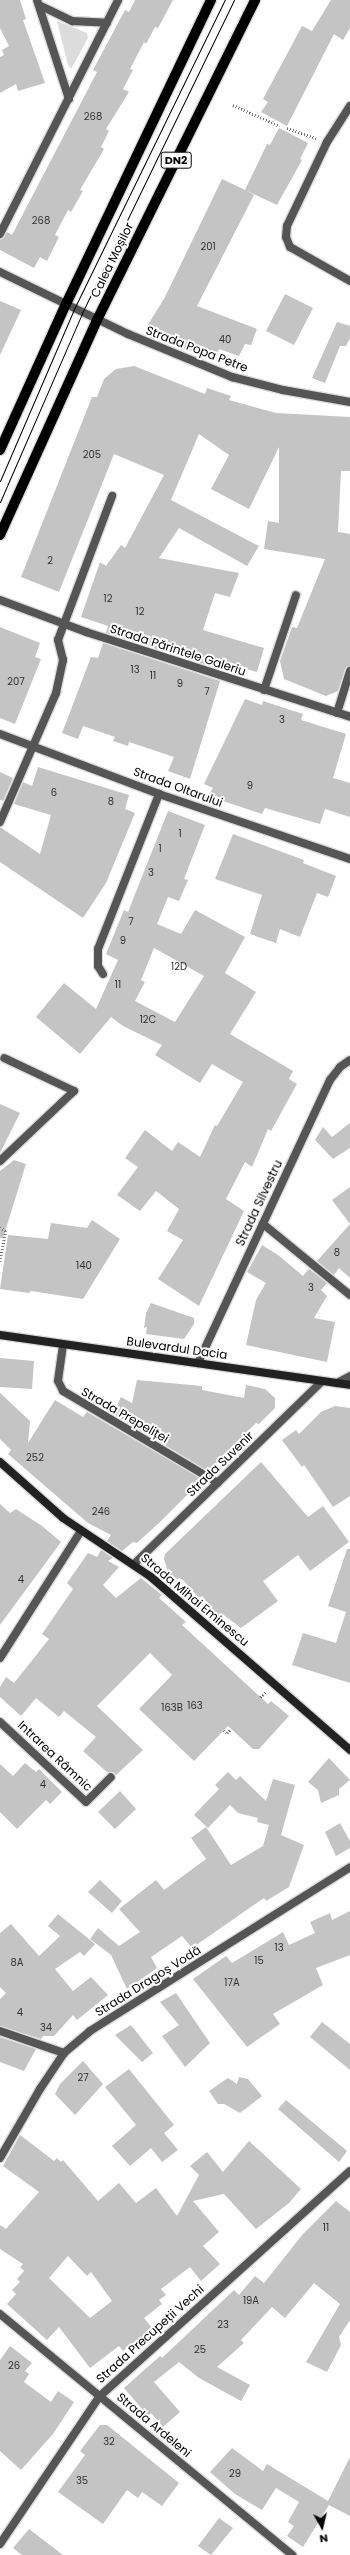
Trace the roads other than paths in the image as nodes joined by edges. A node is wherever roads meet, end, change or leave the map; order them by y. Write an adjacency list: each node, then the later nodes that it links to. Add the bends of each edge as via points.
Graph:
1 (118, 0): 5 (street)
2 (211, 0): 11 (main road, Calea Moșilor)
3 (255, 0): 12 (main road, Calea Moșilor / DN2)
4 (38, 3): 5 (street, via 72,21); 6 (street)
5 (107, 23): 6 (street)
6 (69, 99): 8 (street)
7 (350, 106): 10 (street, via 327,142 287,226 286,237 290,247)
8 (0, 234)
9 (0, 272): 11 (street, Strada Popa Petre)
10 (350, 281)
11 (66, 304): 12 (street, Strada Popa Petre); 14 (main road, Calea Moșilor)
12 (97, 320): 13 (street, Strada Popa Petre, via 232,377 283,390); 16 (main road, Calea Moșilor / DN2)
13 (350, 402)
14 (0, 450)
15 (112, 496): 19 (street)
16 (0, 535)
17 (296, 596): 21 (street)
18 (0, 600): 19 (street, Strada Părintele Galeriu)
19 (64, 624): 21 (street, Strada Părintele Galeriu); 25 (street, via 58,640 63,660 62,673)
20 (350, 671): 22 (street)
21 (264, 690): 22 (street, Strada Părintele Galeriu)
22 (337, 713): 23 (street, Strada Părintele Galeriu)
23 (350, 718)
24 (0, 734): 25 (street, Strada Oltarului)
25 (34, 747): 26 (street, Strada Oltarului); 27 (street)
26 (159, 794): 28 (street, Strada Oltarului); 29 (street, via 98,949 97,962)
27 (0, 822)
28 (350, 859)
29 (103, 974)
30 (4, 1058): 32 (street, via 74,1091)
31 (350, 1060): 33 (street, Strada Silvestru, via 340,1067 330,1080)
32 (0, 1160)
33 (263, 1224): 34 (street); 37 (street, Strada Silvestru)
34 (350, 1295)
35 (0, 1335): 36 (main road, Bulevardul Dacia)
36 (63, 1345): 37 (main road, Bulevardul Dacia); 43 (street, Strada Prepeliței, via 58,1381 63,1391)
37 (198, 1363): 39 (main road, Bulevardul Dacia)
38 (350, 1376): 40 (street)
39 (322, 1381): 40 (main road, Bulevardul Dacia); 43 (street, Strada Suvenir)
40 (337, 1383): 41 (main road, Bulevardul Dacia)
41 (350, 1385)
42 (0, 1462): 44 (main road, Strada Mihai Eminescu)
43 (218, 1483): 45 (street, Strada Suvenir)
44 (81, 1531): 45 (main road, Strada Mihai Eminescu); 46 (street)
45 (134, 1564): 48 (main road, Strada Mihai Eminescu)
46 (0, 1658)
47 (0, 1722): 49 (street, Intrarea Râmnic, via 86,1802)
48 (350, 1750)
49 (111, 1777)
50 (350, 1867): 52 (street, Strada Dragoș Vodă, via 90,2031)
51 (0, 2032): 52 (street)
52 (64, 2053): 53 (street, Strada Dragoș Vodă)
53 (0, 2158)
54 (350, 2171): 56 (street, Strada Precupeții Vechi)
55 (0, 2314): 56 (street, Strada Ardeleni)
56 (100, 2396): 57 (street, Strada Precupeții Vechi); 58 (street, Strada Ardeleni)
57 (0, 2544)
58 (292, 2555)

